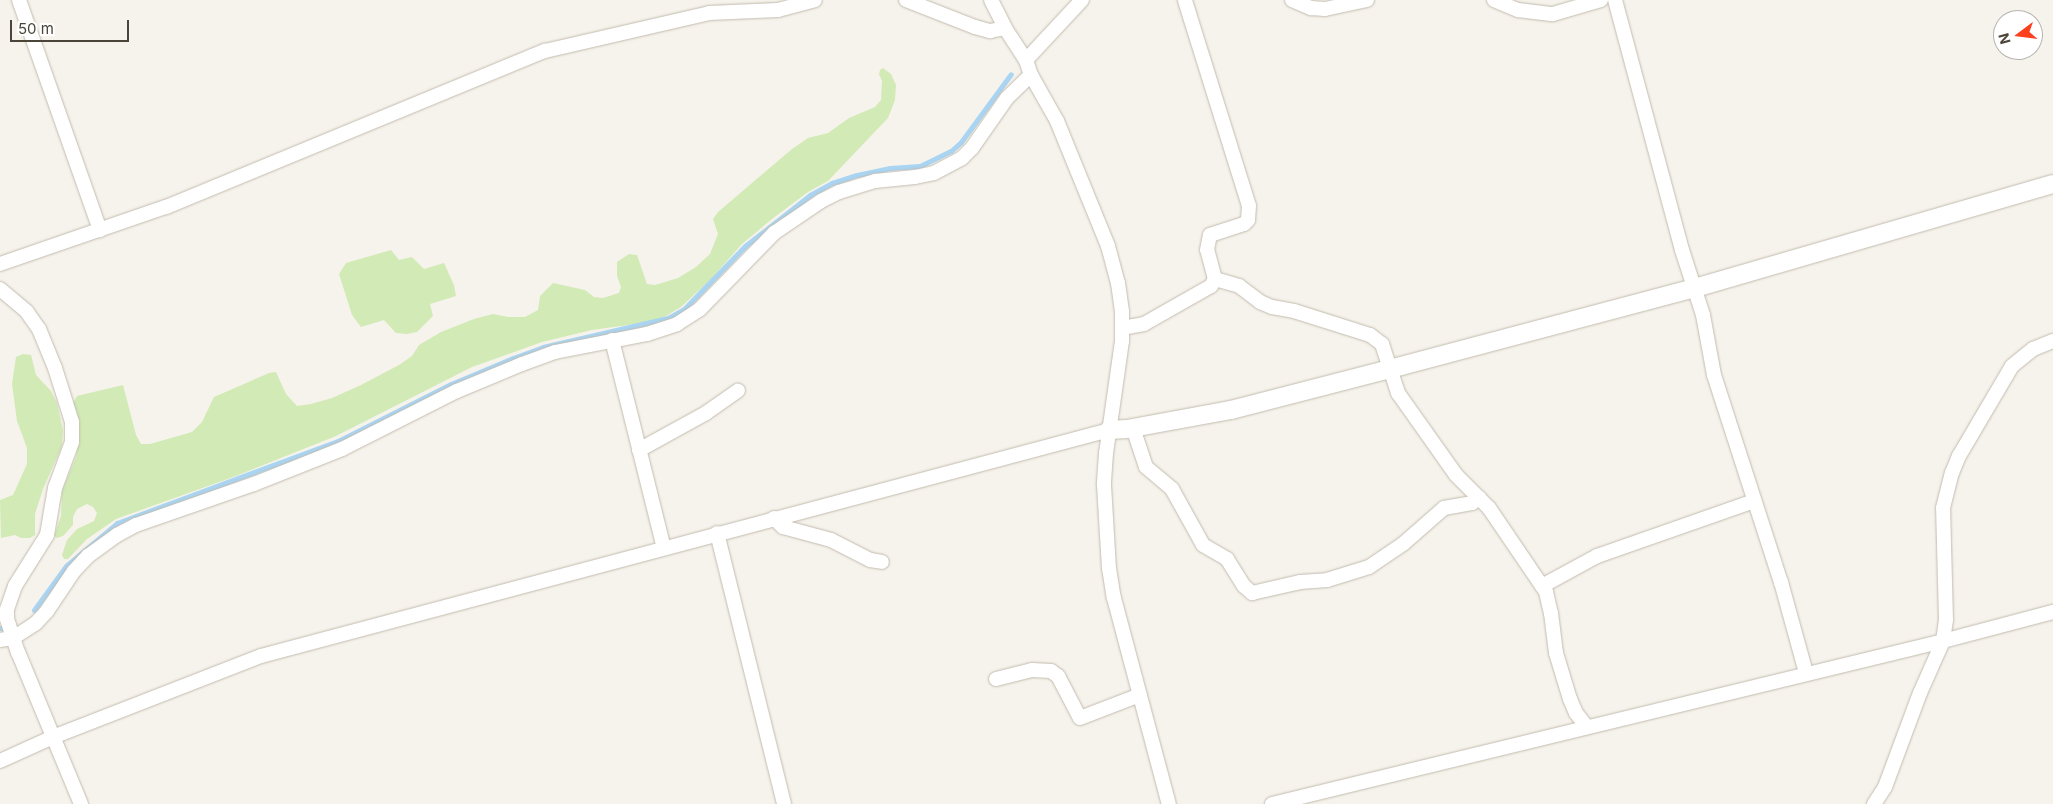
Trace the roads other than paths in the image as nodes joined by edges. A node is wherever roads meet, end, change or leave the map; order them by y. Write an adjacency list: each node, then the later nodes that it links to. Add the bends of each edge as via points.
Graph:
1 (19, 0): 16 (street)
2 (815, 0): 16 (street, via 778,10 709,14 545,51)
3 (906, 0): 12 (street, via 975,27 990,31)
4 (992, 0): 12 (street)
5 (1082, 0): 13 (street)
6 (1185, 0): 18 (street, via 1250,213 1244,224 1210,235 1207,250)
7 (1292, 0): 8 (street, via 1310,8 1325,9)
8 (1367, 0)
9 (1494, 0): 10 (street, via 1518,10 1553,14)
10 (1601, 0)
11 (1616, 0): 19 (street)
12 (1005, 28): 13 (street)
13 (1026, 60): 14 (street)
14 (1031, 75): 21 (street, via 1057,121 1108,246 1118,283); 22 (street, via 1007,98 972,148 950,166 915,177 875,182 839,192 821,201 774,233 700,310 664,330)
15 (2053, 184): 19 (street)
16 (100, 230): 17 (street)
17 (0, 264)
18 (1215, 279): 21 (street, via 1202,293 1144,324); 24 (street, via 1239,286 1272,307 1370,335 1382,344)
19 (1695, 288): 24 (street); 30 (street, via 1714,375)
20 (0, 289): 37 (street, via 27,312 39,329 72,422 72,442 55,488 47,535 8,602)
21 (1122, 328): 27 (street)
22 (612, 340): 28 (street); 37 (street, via 555,352 492,376 342,449 123,532 88,556 36,623)
23 (2053, 341): 38 (street, via 2033,349 2012,366 1952,473 1943,508 1946,620)
24 (1390, 369): 26 (street, via 1231,410); 29 (street, via 1398,393 1415,418 1456,474)
25 (738, 391): 28 (street, via 706,413)
26 (1133, 428): 27 (street); 29 (street, via 1146,467 1172,488 1203,546 1227,559 1244,586 1252,592 1327,580 1369,568 1444,508 1472,503)
27 (1109, 430): 31 (street); 41 (street, via 1104,485 1109,568)
28 (639, 450): 33 (street)
29 (1479, 498): 35 (street)
30 (1754, 501): 35 (street, via 1597,556); 39 (street)
31 (774, 518): 32 (street); 34 (street, via 783,527 831,540 870,560)
32 (717, 533): 33 (street); 46 (street)
33 (664, 548): 43 (street, via 261,656)
34 (882, 562)
35 (1542, 586): 42 (street, via 1549,602 1552,635 1570,699 1576,713)
36 (2053, 612): 38 (street)
37 (6, 639): 43 (street)
38 (1942, 641): 39 (street); 49 (street, via 1885,787)
39 (1806, 673): 42 (street)
40 (996, 679): 41 (street, via 1032,670 1051,672 1058,676 1080,718)
41 (1140, 695): 47 (street)
42 (1588, 727): 48 (street)
43 (53, 737): 44 (street); 45 (street)
44 (0, 761)
45 (81, 804)
46 (784, 804)
47 (1169, 804)
48 (1272, 804)
49 (1874, 804)

